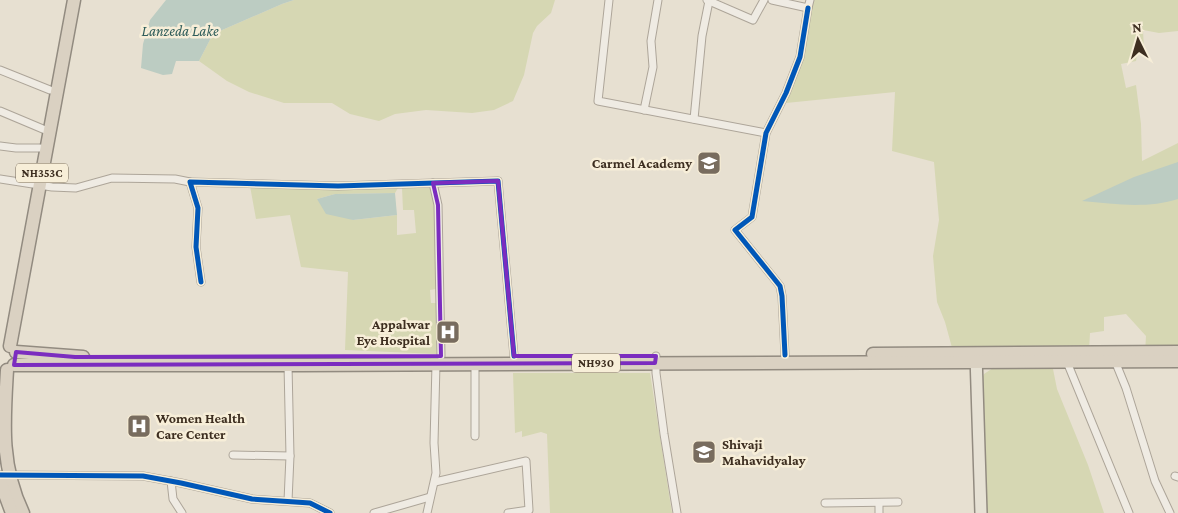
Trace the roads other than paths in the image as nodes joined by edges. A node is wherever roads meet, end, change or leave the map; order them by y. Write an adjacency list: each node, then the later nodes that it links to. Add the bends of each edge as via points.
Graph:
1 (66, 0): 11 (highway, NH353C)
2 (74, 0): 15 (highway, NH353C)
3 (609, 0): 12 (street, via 598,101)
4 (658, 0): 12 (street, via 651,41 653,67)
5 (708, 0): 6 (street, via 753,20); 14 (street)
6 (764, 0)
7 (772, 0): 9 (street)
8 (810, 0): 9 (street)
9 (808, 8): 16 (street, via 800,57)
10 (0, 70): 11 (street)
11 (50, 90): 15 (highway, NH353C)
12 (644, 110): 14 (street)
13 (0, 111): 15 (street)
14 (694, 119): 16 (street)
15 (47, 130): 18 (highway, NH353C); 22 (highway, NH353C)
16 (766, 133): 25 (street, via 752,216 735,230 780,286)
17 (0, 146): 18 (street)
18 (40, 148): 22 (highway, NH353C)
19 (0, 179): 22 (street)
20 (190, 182): 21 (street, via 338,186); 22 (street, via 112,178 76,188); 23 (street, via 198,208 196,247)
21 (433, 183): 27 (street, via 498,182); 30 (street, via 438,205)
22 (36, 185): 26 (highway, NH353C)
23 (202, 282)
24 (1178, 352): 28 (highway, NH930)
25 (785, 355): 28 (highway, NH930); 29 (highway, NH930)
26 (7, 356): 30 (highway, NH930); 35 (highway, NH930); 39 (highway, NH353C)
27 (514, 356): 29 (highway, NH930); 30 (highway, NH930)
28 (976, 358): 29 (highway, NH930); 33 (highway, NH930); 57 (main road)
29 (656, 359): 34 (highway, NH930); 55 (street)
30 (439, 360): 34 (highway, NH930); 35 (highway, NH930); 41 (street)
31 (1115, 361): 32 (highway, NH930); 33 (highway, NH930); 59 (street, via 1155,482)
32 (1178, 361)
33 (1067, 362): 58 (street)
34 (475, 364): 36 (street)
35 (288, 365): 38 (street)
36 (475, 436)
37 (233, 456): 38 (street)
38 (290, 456): 44 (street)
39 (3, 477): 40 (street, via 142,476); 43 (highway, NH353C); 49 (highway, NH353C)
40 (171, 481): 44 (street, via 252,499); 50 (street, via 173,499)
41 (434, 482): 42 (street); 54 (street, via 526,461 529,510)
42 (430, 498): 52 (street); 53 (street)
43 (3, 501): 48 (highway, NH353C)
44 (288, 501): 51 (street, via 310,503)
45 (898, 502): 47 (street)
46 (825, 503): 47 (street)
47 (879, 503): 56 (street)
48 (12, 513)
49 (23, 513)
50 (182, 513)
51 (330, 513)
52 (374, 513)
53 (427, 513)
54 (508, 513)
55 (677, 513)
56 (879, 513)
57 (981, 513)
58 (1129, 513)
59 (1170, 513)

